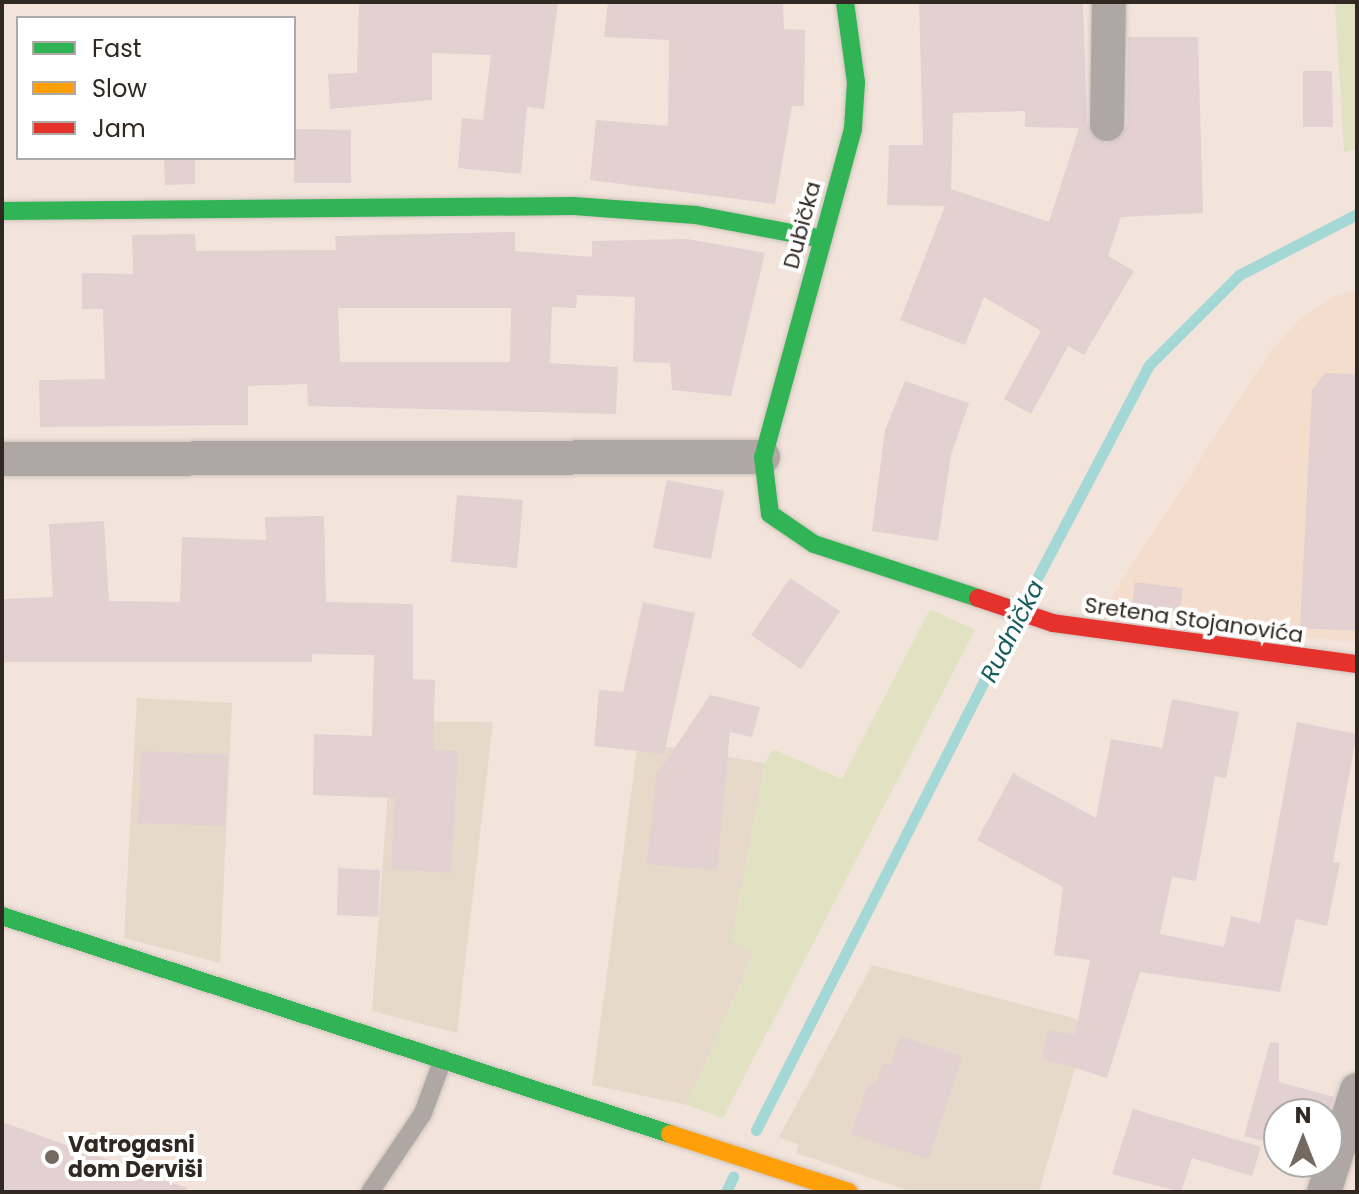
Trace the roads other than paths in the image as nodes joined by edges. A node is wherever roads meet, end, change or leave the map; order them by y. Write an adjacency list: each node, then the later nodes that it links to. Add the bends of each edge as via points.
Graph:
1 (845, 2): 5 (street, Dubička, via 856,82 853,129)
2 (1109, 2): 3 (street)
3 (1107, 124)
4 (2, 211): 5 (street, via 560,206 696,215)
5 (823, 239): 6 (street, Dubička)
6 (763, 457): 7 (street); 8 (street, Sretena Stojanovića, via 764,501 788,531 1053,623)
7 (2, 459)
8 (1357, 664)
9 (2, 916): 10 (street)
10 (443, 1059): 12 (lane, via 423,1113); 13 (street, via 688,1135)
11 (1357, 1090): 14 (street)
12 (370, 1192)
13 (849, 1192)
14 (1324, 1192)

